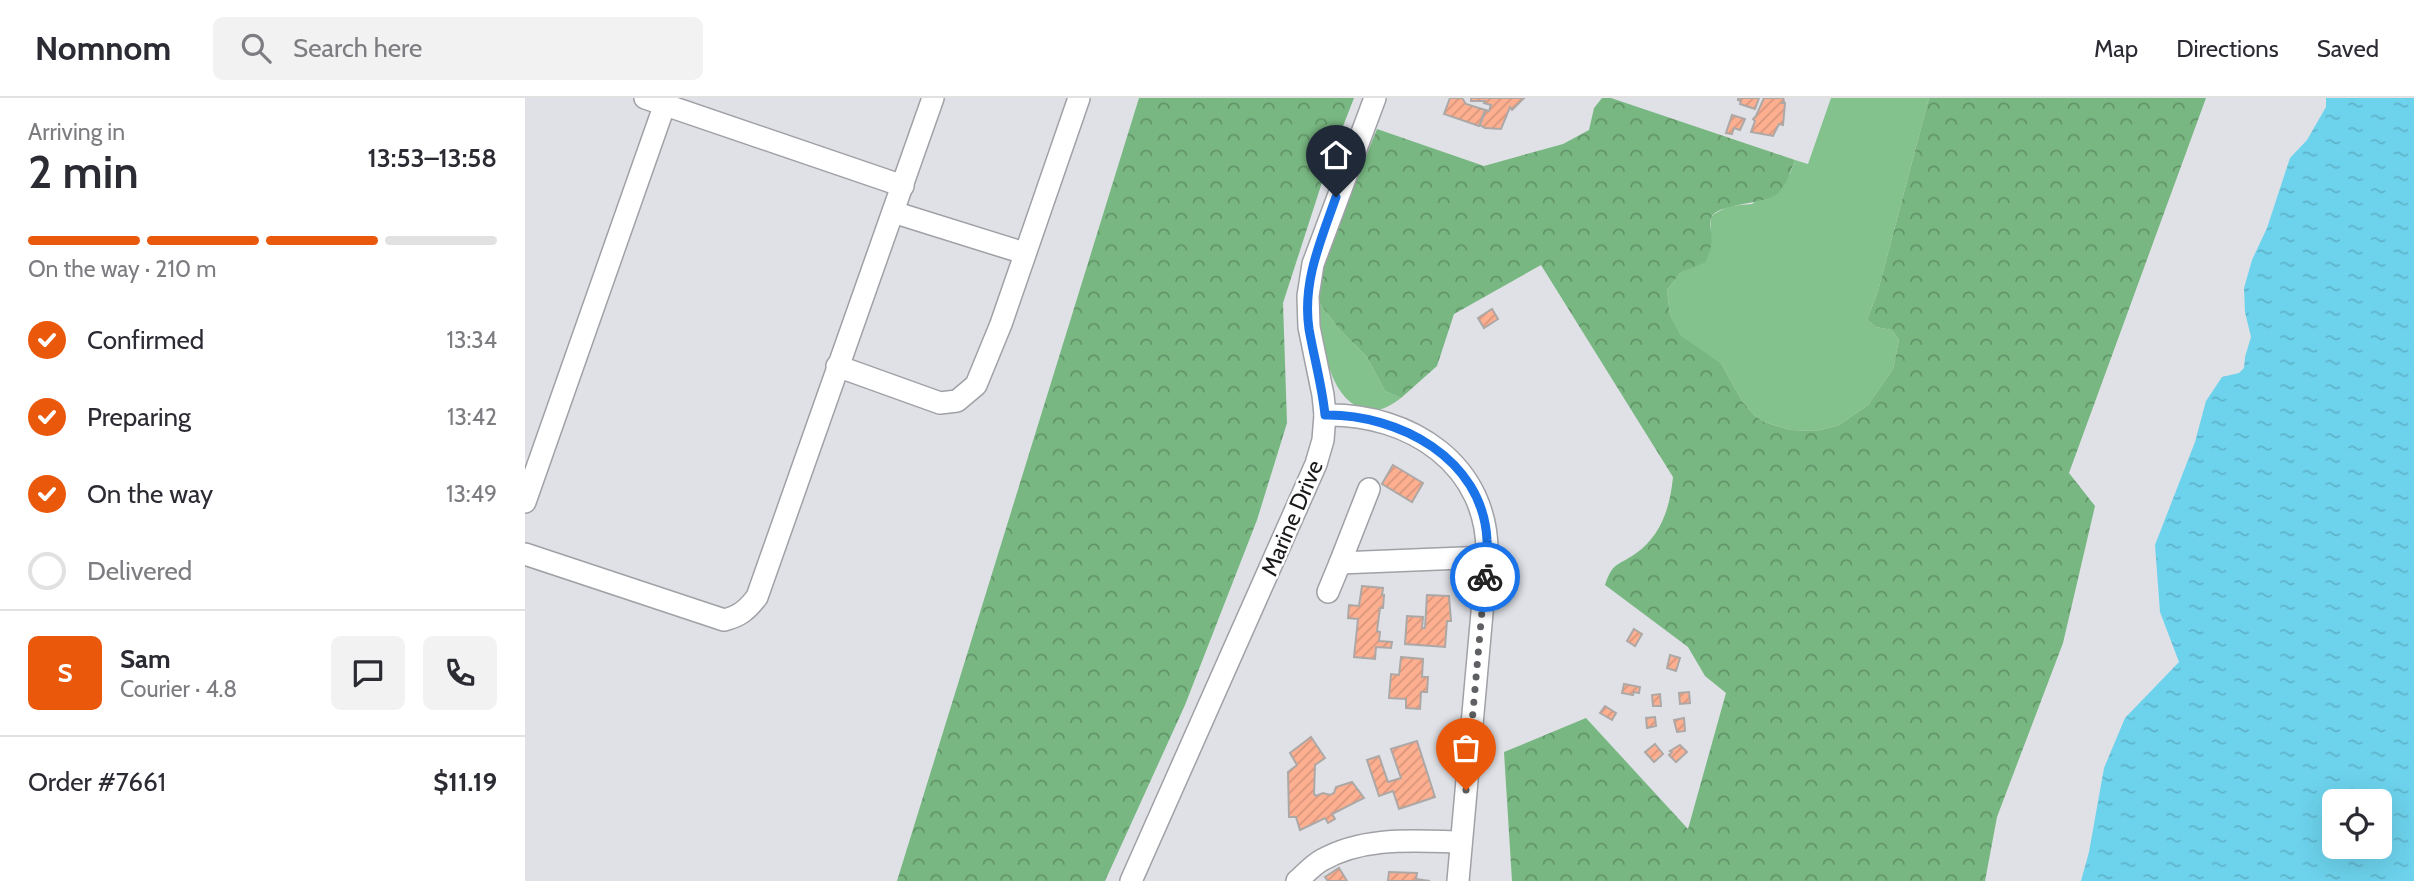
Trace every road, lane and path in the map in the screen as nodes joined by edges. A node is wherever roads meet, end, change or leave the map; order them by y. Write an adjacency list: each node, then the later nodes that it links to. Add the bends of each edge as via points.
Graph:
1 (933, 98): 5 (street)
2 (1079, 98): 7 (street)
3 (1375, 98): 9 (street, Marine Drive, via 1313,264 1309,327)
4 (659, 100): 5 (street); 11 (street)
5 (903, 186): 6 (street)
6 (893, 212): 7 (street); 8 (street)
7 (1024, 254): 8 (street, via 977,386 957,401 940,403)
8 (838, 366): 13 (street, via 757,597 738,617 724,620)
9 (1325, 415): 12 (street, via 1390,426 1443,453 1460,469 1474,493 1483,519); 17 (street, Marine Drive, via 1316,464)
10 (1370, 489): 14 (street)
11 (525, 502)
12 (1487, 556): 14 (street); 16 (street)
13 (527, 563)
14 (1340, 563): 15 (street)
15 (1328, 592)
16 (1461, 842): 18 (street, via 1385,841 1349,848 1321,861); 19 (street)
17 (1131, 881)
18 (1297, 881)
19 (1458, 881)

